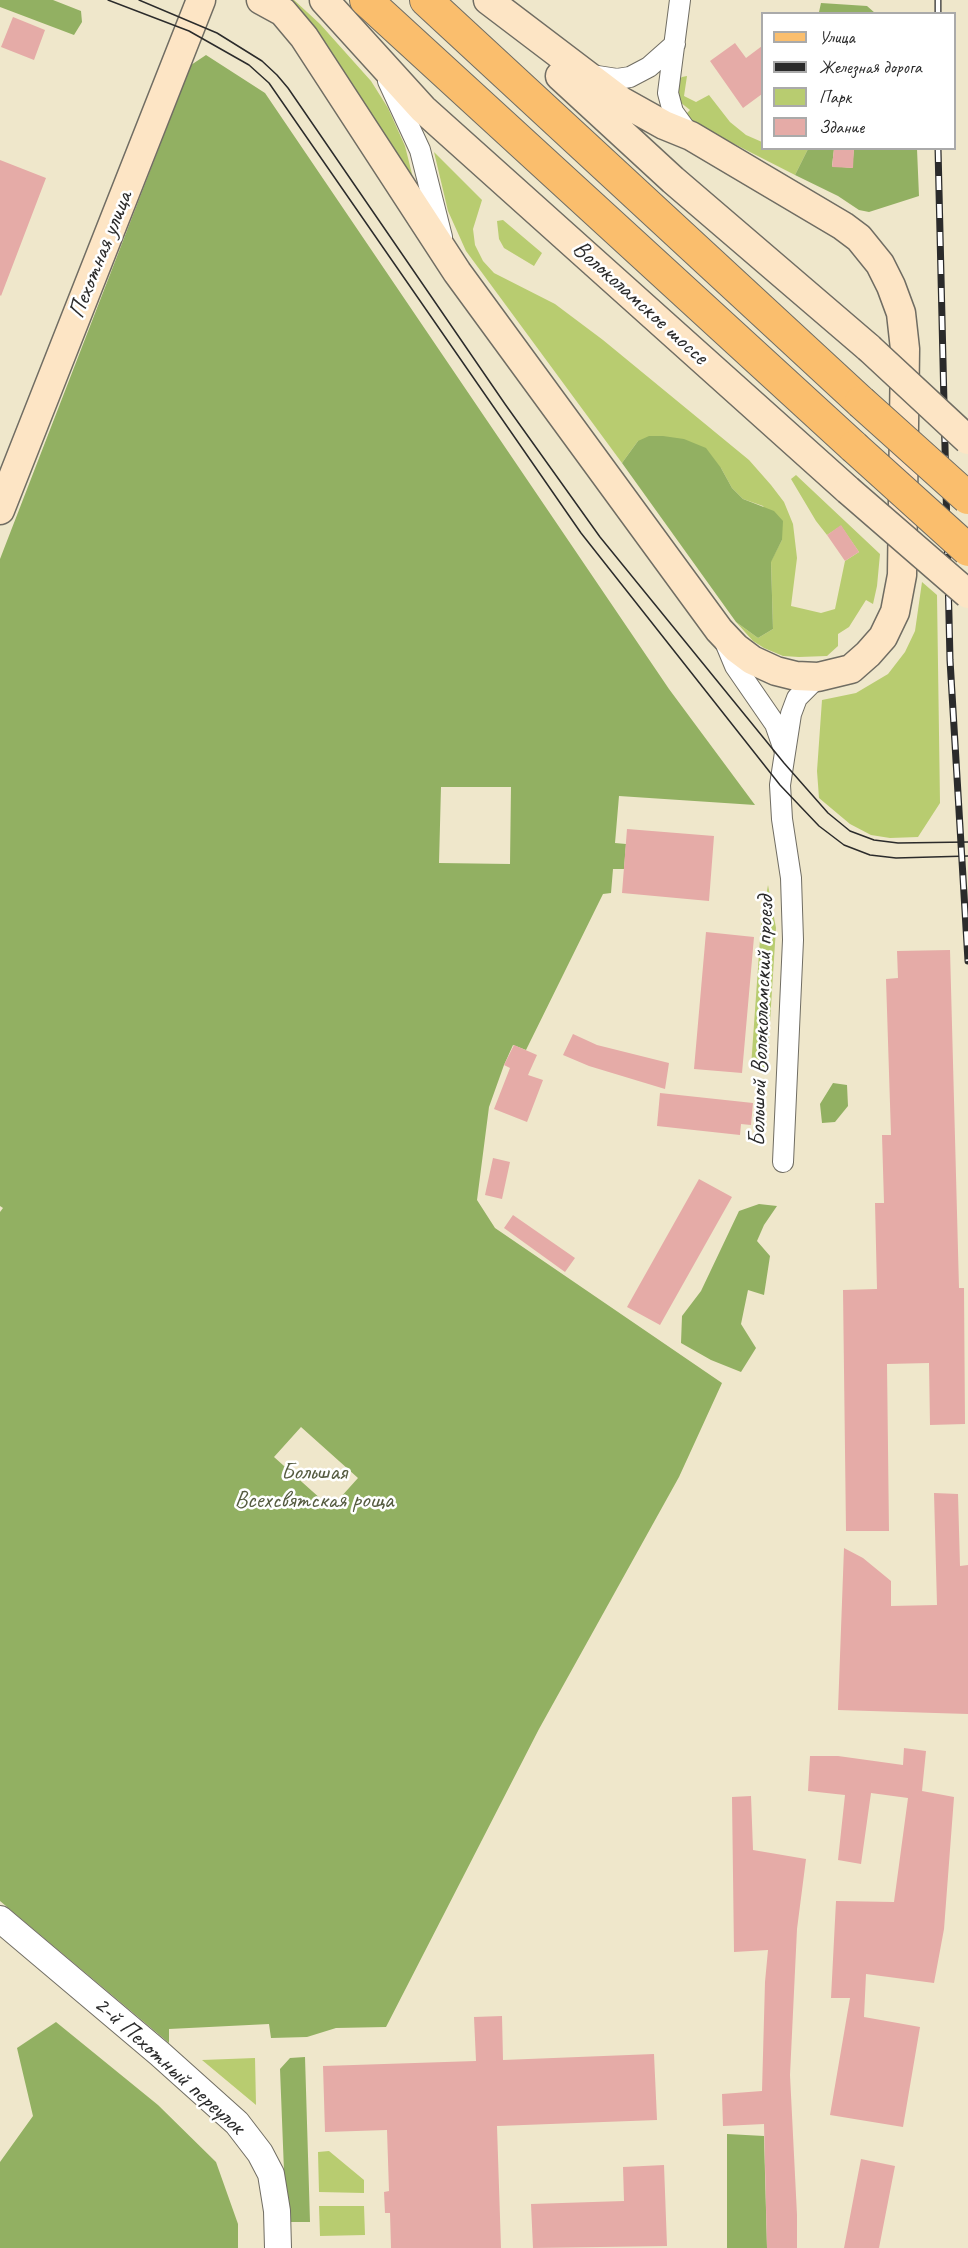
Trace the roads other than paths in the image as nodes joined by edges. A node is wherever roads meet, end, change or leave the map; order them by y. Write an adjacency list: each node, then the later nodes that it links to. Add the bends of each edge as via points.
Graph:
1 (217, 0): 9 (main road)
2 (261, 0): 14 (main road, via 283,12 304,37)
3 (324, 0): 11 (main road, Волоколамское шоссе)
4 (366, 0): 18 (main road, Волоколамское шоссе, bridge)
5 (426, 0): 16 (main road, bridge)
6 (479, 0): 15 (main road, bridge, via 673,180 869,348)
7 (488, 0): 12 (main road)
8 (680, 0): 10 (street)
9 (198, 9): 17 (main road, Пехотная улица)
10 (675, 44): 12 (street, via 650,67 630,77); 13 (street, via 669,102)
11 (376, 57): 14 (street, via 420,150 436,222); 19 (main road, Волоколамское шоссе, bridge, via 423,109)
12 (582, 74): 13 (main road, via 621,101)
13 (691, 136): 21 (main road, via 859,238 880,264 901,314 906,349 902,575 895,612 883,637 851,669)
14 (457, 272): 20 (main road)
15 (968, 440)
16 (968, 498)
17 (0, 510)
18 (968, 550)
19 (968, 594)
20 (719, 630): 21 (main road, via 736,648 768,668); 22 (street, via 735,666 775,724)
21 (818, 677): 22 (street, Большой Волоколамский проезд, via 797,698)
22 (784, 749): 23 (street, Большой Волоколамский проезд, via 781,808 791,878 793,940)
23 (783, 1162)
24 (0, 1919): 25 (street, 2-й Пехотный переулок, via 237,2123 271,2174)
25 (278, 2248)

